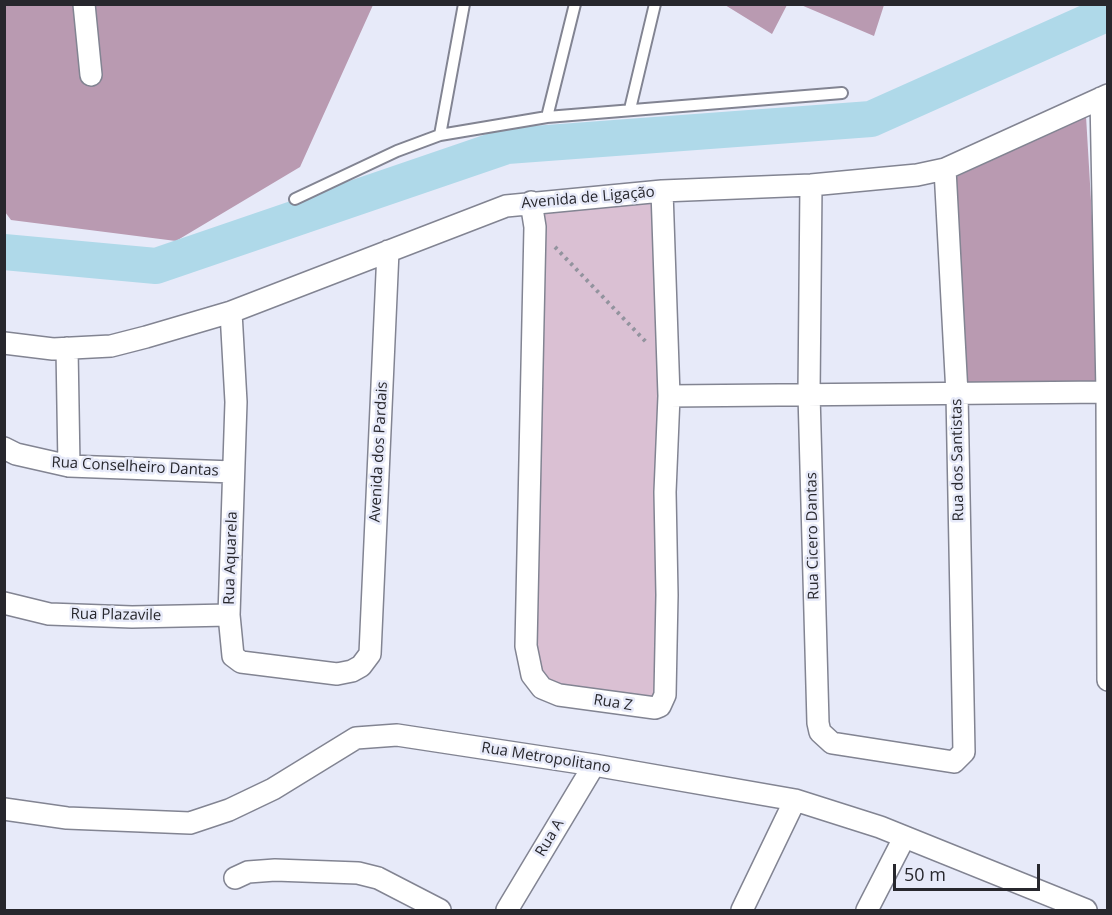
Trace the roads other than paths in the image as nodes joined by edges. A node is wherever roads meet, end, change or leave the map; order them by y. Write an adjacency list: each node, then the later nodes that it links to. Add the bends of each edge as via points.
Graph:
1 (84, 4): 5 (street)
2 (464, 4): 10 (lane)
3 (575, 4): 9 (lane)
4 (655, 4): 8 (lane)
5 (91, 75)
6 (842, 93): 8 (lane)
7 (1104, 97): 11 (street, Avenida de Ligação); 20 (street)
8 (630, 109): 9 (lane)
9 (547, 117): 10 (lane)
10 (440, 135): 14 (lane)
11 (945, 169): 12 (street, Avenida de Ligação); 22 (street, Rua dos Santistas)
12 (810, 185): 13 (street, Avenida de Ligação); 21 (street, Rua Cicero Dantas)
13 (662, 191): 15 (street, Avenida de Ligação); 23 (street, Rua Z)
14 (295, 200)
15 (531, 202): 16 (street, Avenida de Ligação, via 506,206); 23 (street, Rua Z, via 535,227 526,646 535,682 550,692 640,707 655,708 663,702)
16 (388, 251): 17 (street, Avenida de Ligação); 29 (street, Avenida dos Pardais)
17 (231, 312): 19 (street, Avenida de Ligação, via 111,346); 26 (street, Rua Aquarela, via 236,402)
18 (4, 343): 19 (street, Avenida de Ligação)
19 (67, 348): 25 (street)
20 (1107, 392): 22 (street); 30 (street)
21 (809, 394): 22 (street); 23 (street); 31 (street, Rua Cicero Dantas, via 820,732 832,743 946,762 959,759)
22 (957, 394): 31 (street, Rua dos Santistas)
23 (669, 396)
24 (4, 448): 25 (street, Rua Conselheiro Dantas)
25 (69, 466): 26 (street, Rua Conselheiro Dantas)
26 (233, 472): 28 (street, Rua Aquarela)
27 (4, 603): 28 (street, Rua Plazavile, via 49,614)
28 (229, 615): 29 (street, Rua Aquarela, via 233,656 238,661 337,674 361,666)
29 (370, 654)
30 (1107, 680)
31 (964, 752)
32 (594, 765): 33 (street, Rua Metropolitano); 34 (street, Rua Metropolitano, via 397,735 370,736 356,738 238,806 190,823 67,818); 38 (street, Rua A)
33 (795, 800): 35 (street, Rua Metropolitano); 39 (street)
34 (4, 809)
35 (904, 838): 40 (street); 41 (street, Rua Metropolitano)
36 (235, 878): 37 (street, via 248,872 275,870 358,873 378,878)
37 (440, 910)
38 (507, 910)
39 (742, 910)
40 (867, 910)
41 (1086, 910)

